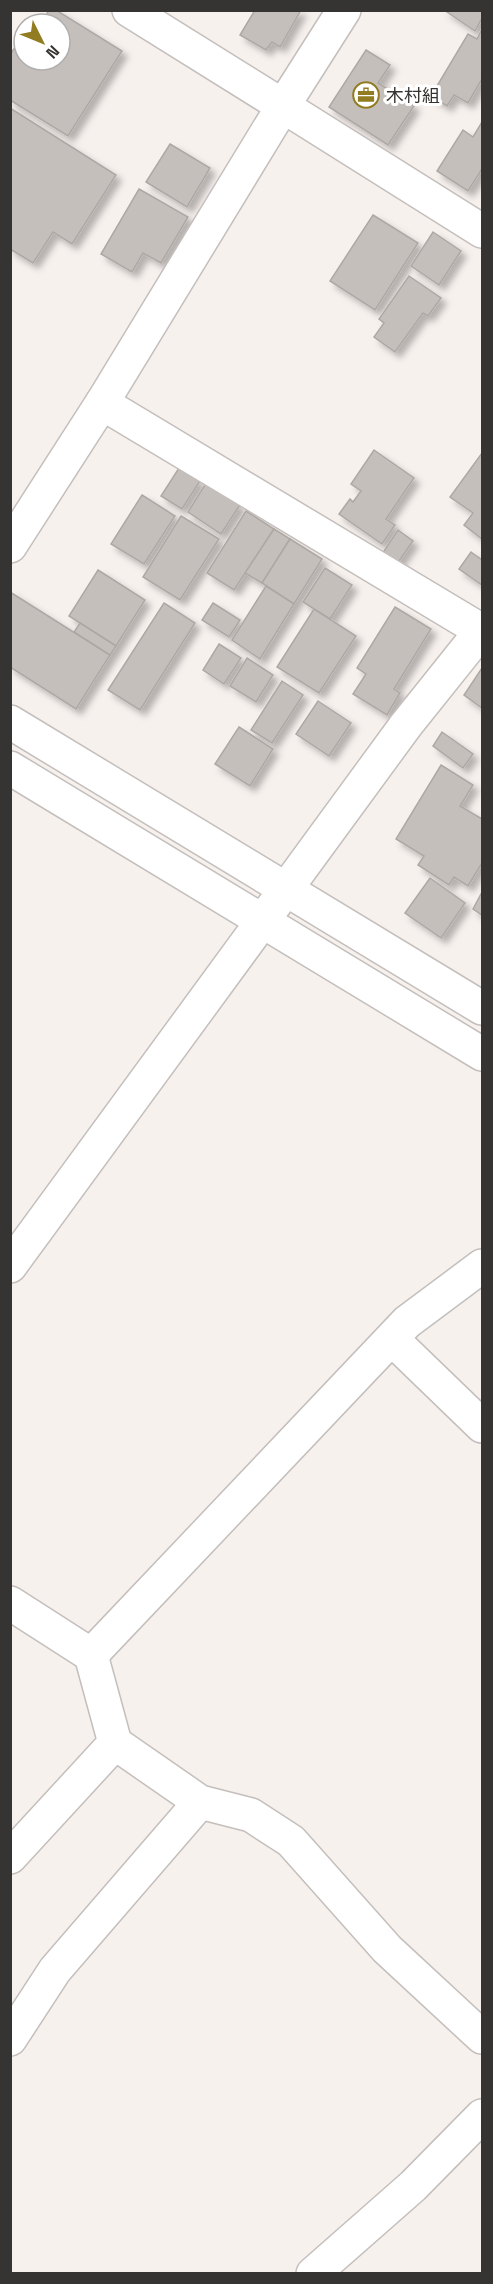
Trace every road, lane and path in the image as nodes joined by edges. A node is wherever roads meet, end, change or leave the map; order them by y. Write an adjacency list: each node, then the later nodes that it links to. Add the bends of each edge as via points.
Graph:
1 (129, 10): 3 (street)
2 (344, 10): 3 (street)
3 (283, 106): 4 (street); 5 (street)
4 (483, 231)
5 (102, 403): 6 (street); 7 (street)
6 (10, 546)
7 (482, 631): 10 (street, via 406,726)
8 (10, 722): 10 (street)
9 (10, 768): 11 (street)
10 (288, 889): 11 (street); 12 (street)
11 (265, 921): 13 (street); 14 (street)
12 (483, 1008)
13 (483, 1054)
14 (10, 1266)
15 (483, 1266): 16 (street, via 407,1322)
16 (392, 1339): 17 (street); 19 (street)
17 (483, 1426)
18 (10, 1603): 19 (street)
19 (91, 1654): 20 (street)
20 (115, 1743): 21 (street); 22 (street)
21 (200, 1802): 23 (street, via 251,1815 291,1841 387,1949); 24 (street, via 55,1970)
22 (10, 1857)
23 (483, 2037)
24 (10, 2039)
25 (483, 2116): 26 (street, via 413,2186)
26 (313, 2274)

